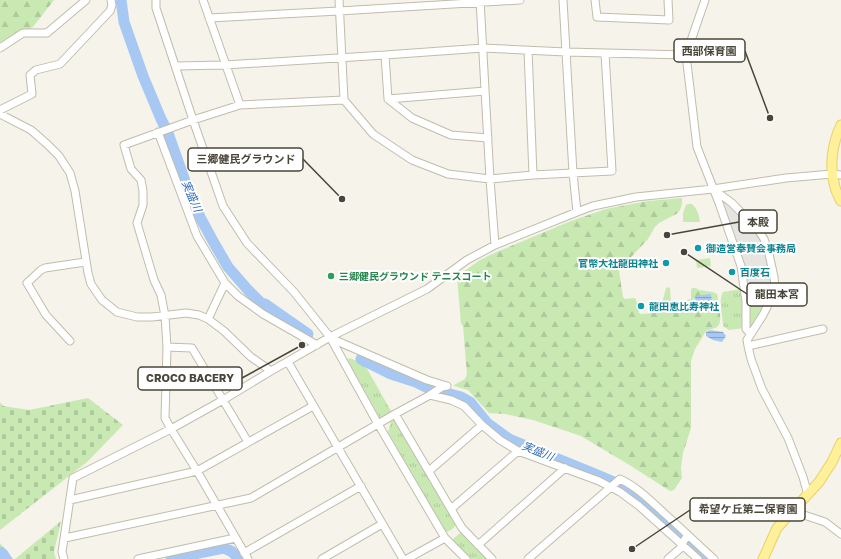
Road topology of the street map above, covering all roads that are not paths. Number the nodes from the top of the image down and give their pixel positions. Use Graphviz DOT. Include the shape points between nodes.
graph roads {
  1 [pos="86,0"];
  2 [pos="111,0"];
  3 [pos="156,0"];
  4 [pos="203,0"];
  5 [pos="339,0"];
  6 [pos="520,0"];
  7 [pos="563,0"];
  8 [pos="595,0"];
  9 [pos="668,0"];
  10 [pos="705,0"];
  11 [pos="480,1"];
  12 [pos="339,11"];
  13 [pos="209,18"];
  14 [pos="0,48"];
  15 [pos="482,48"];
  16 [pos="528,50"];
  17 [pos="566,52"];
  18 [pos="605,53"];
  19 [pos="686,55"];
  20 [pos="385,56"];
  21 [pos="342,58"];
  22 [pos="225,65"];
  23 [pos="176,66"];
  24 [pos="485,91"];
  25 [pos="388,99"];
  26 [pos="344,100"];
  27 [pos="240,105"];
  28 [pos="0,110"];
  29 [pos="0,114"];
  30 [pos="193,120"];
  31 [pos="841,125"];
  32 [pos="158,132"];
  33 [pos="488,138"];
  34 [pos="573,174"];
  35 [pos="533,175"];
  36 [pos="836,175"];
  37 [pos="490,179"];
  38 [pos="713,189"];
  39 [pos="841,202"];
  40 [pos="577,212"];
  41 [pos="495,245"];
  42 [pos="86,262"];
  43 [pos="225,283"];
  44 [pos="165,316"];
  45 [pos="208,318"];
  46 [pos="823,329"];
  47 [pos="751,334"];
  48 [pos="330,337"];
  49 [pos="70,341"];
  50 [pos="317,345"];
  51 [pos="748,346"];
  52 [pos="167,347"];
  53 [pos="288,362"];
  54 [pos="271,371"];
  55 [pos="432,394"];
  56 [pos="224,400"];
  57 [pos="313,406"];
  58 [pos="395,414"];
  59 [pos="378,424"];
  60 [pos="482,425"];
  61 [pos="171,429"];
  62 [pos="248,442"];
  63 [pos="841,443"];
  64 [pos="339,447"];
  65 [pos="518,451"];
  66 [pos="565,468"];
  67 [pos="197,471"];
  68 [pos="429,471"];
  69 [pos="361,486"];
  70 [pos="612,486"];
  71 [pos="808,495"];
  72 [pos="70,500"];
  73 [pos="216,504"];
  74 [pos="451,509"];
  75 [pos="792,511"];
  76 [pos="382,524"];
  77 [pos="841,534"];
  78 [pos="688,535"];
  79 [pos="64,538"];
  80 [pos="235,538"];
  81 [pos="445,538"];
  82 [pos="478,544"];
  83 [pos="683,544"];
  84 [pos="246,556"];
  85 [pos="64,559"];
  86 [pos="138,559"];
  87 [pos="322,559"];
  88 [pos="403,559"];
  89 [pos="407,559"];
  90 [pos="466,559"];
  91 [pos="492,559"];
  92 [pos="528,559"];
  93 [pos="668,559"];
  94 [pos="698,559"];
  95 [pos="714,559"];
  96 [pos="763,559"];
  1 -- 14 [label="street" via="47,33 23,33"];
  2 -- 28 [label="street" via="110,11 60,64 36,70 30,75 32,94"];
  3 -- 23 [label="street" via="156,8"];
  4 -- 13 [label="street"];
  5 -- 12 [label="street"];
  6 -- 11 [label="street"];
  7 -- 17 [label="street"];
  8 -- 9 [label="street" via="597,17 670,20"];
  10 -- 19 [label="street"];
  11 -- 12 [label="street"];
  11 -- 15 [label="street"];
  12 -- 13 [label="street"];
  12 -- 21 [label="street"];
  13 -- 22 [label="street"];
  15 -- 16 [label="street"];
  15 -- 20 [label="street"];
  15 -- 24 [label="street"];
  16 -- 17 [label="street"];
  16 -- 35 [label="street"];
  17 -- 18 [label="street"];
  17 -- 34 [label="street"];
  18 -- 19 [label="street"];
  18 -- 34 [label="street" via="612,171"];
  19 -- 38 [label="street" via="697,147"];
  20 -- 21 [label="street"];
  20 -- 25 [label="street"];
  21 -- 22 [label="street"];
  21 -- 26 [label="street"];
  22 -- 23 [label="street"];
  22 -- 27 [label="street"];
  23 -- 30 [label="street"];
  24 -- 25 [label="street"];
  24 -- 33 [label="street"];
  25 -- 33 [label="street" via="412,118 451,135"];
  26 -- 27 [label="street"];
  26 -- 37 [label="street" via="373,134 412,160 448,174"];
  27 -- 30 [label="street"];
  29 -- 42 [label="street" via="36,134 59,156 70,173"];
  30 -- 32 [label="street"];
  30 -- 48 [label="street" via="223,206 247,243 294,292"];
  31 -- 36 [label="main road" via="831,163"];
  32 -- 43 [label="street" via="197,236"];
  32 -- 44 [label="street" via="124,145 131,169 141,180 143,205 137,223 161,295"];
  33 -- 37 [label="street"];
  34 -- 35 [label="street"];
  34 -- 40 [label="street"];
  35 -- 37 [label="street"];
  36 -- 38 [label="street" via="786,178"];
  36 -- 39 [label="main road" via="835,188"];
  37 -- 41 [label="street"];
  38 -- 40 [label="street" via="636,197"];
  38 -- 47 [label="street" via="741,266 746,302 746,329"];
  38 -- 47 [label="street" via="732,203 759,231 769,254 774,287 770,301"];
  40 -- 41 [label="street"];
  41 -- 48 [label="street" via="468,260 427,289"];
  42 -- 44 [label="street" via="91,284 102,300 117,312 137,318"];
  42 -- 49 [label="street" via="45,268 27,283 46,315"];
  43 -- 45 [label="street"];
  43 -- 50 [label="street" via="263,314"];
  44 -- 45 [label="street" via="186,313"];
  44 -- 52 [label="street"];
  45 -- 54 [label="street" via="251,357"];
  46 -- 51 [label="street"];
  47 -- 51 [label="street" via="747,340"];
  48 -- 50 [label="street"];
  48 -- 55 [label="street" via="427,380 447,386"];
  48 -- 59 [label="street"];
  50 -- 53 [label="street"];
  51 -- 71 [label="street" via="762,389 788,438"];
  52 -- 56 [label="street" via="192,348"];
  52 -- 61 [label="street" via="165,418"];
  53 -- 54 [label="street"];
  53 -- 57 [label="street"];
  54 -- 56 [label="street"];
  55 -- 58 [label="street"];
  55 -- 60 [label="street" via="464,406"];
  56 -- 61 [label="street"];
  56 -- 62 [label="street"];
  57 -- 62 [label="street"];
  57 -- 64 [label="street"];
  58 -- 59 [label="street"];
  58 -- 68 [label="street"];
  59 -- 64 [label="street"];
  59 -- 81 [label="street"];
  60 -- 65 [label="street"];
  60 -- 68 [label="street"];
  61 -- 67 [label="street"];
  61 -- 72 [label="street" via="73,478"];
  62 -- 67 [label="street"];
  63 -- 71 [label="main road" via="832,462"];
  64 -- 69 [label="street"];
  64 -- 73 [label="street" via="251,498"];
  65 -- 66 [label="street"];
  65 -- 74 [label="street"];
  66 -- 70 [label="street"];
  66 -- 82 [label="street"];
  67 -- 72 [label="street"];
  67 -- 73 [label="street"];
  68 -- 74 [label="street"];
  69 -- 76 [label="street"];
  69 -- 84 [label="street"];
  70 -- 78 [label="street" via="620,479 628,482"];
  70 -- 83 [label="street"];
  70 -- 92 [label="street"];
  71 -- 75 [label="main road"];
  72 -- 79 [label="street"];
  73 -- 79 [label="street"];
  73 -- 80 [label="street"];
  74 -- 82 [label="street" via="462,528"];
  75 -- 77 [label="street" via="825,522"];
  75 -- 96 [label="main road" via="777,528"];
  76 -- 87 [label="street"];
  76 -- 88 [label="street"];
  78 -- 83 [label="street"];
  78 -- 95 [label="street"];
  79 -- 85 [label="street"];
  80 -- 84 [label="street"];
  80 -- 86 [label="street"];
  81 -- 89 [label="street"];
  81 -- 90 [label="street"];
  82 -- 91 [label="street"];
  83 -- 93 [label="street"];
  83 -- 94 [label="street"];
}
